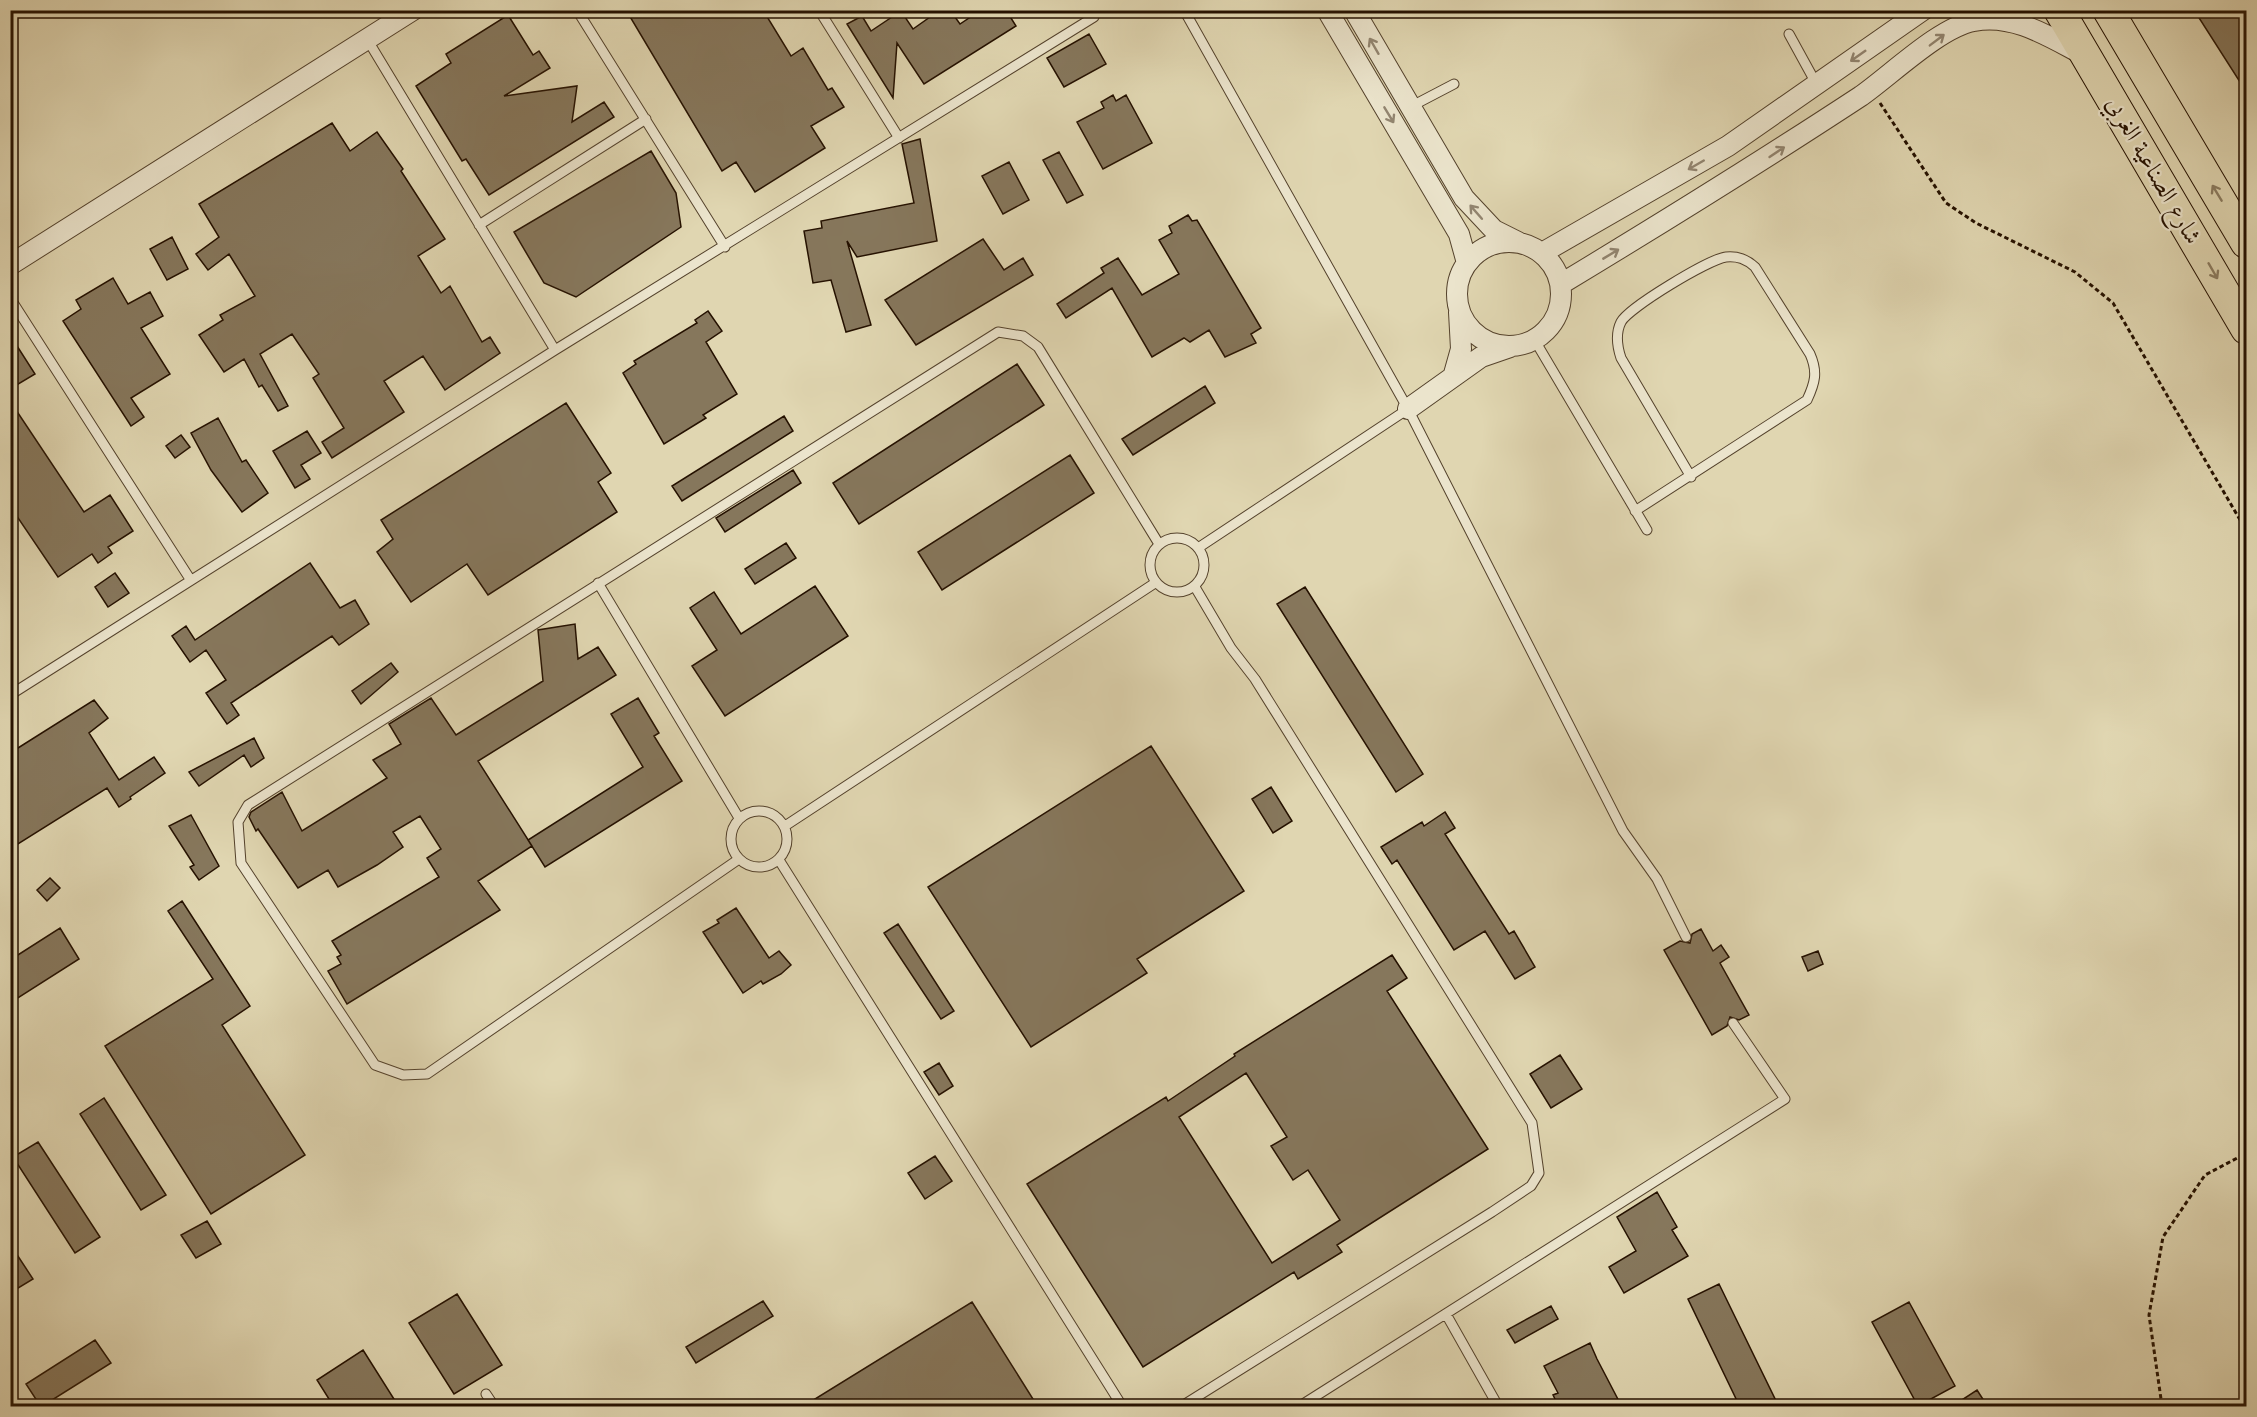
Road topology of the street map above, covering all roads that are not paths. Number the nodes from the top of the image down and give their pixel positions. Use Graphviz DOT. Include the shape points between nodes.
graph roads {
  1 [pos="577,10"];
  2 [pos="819,10"];
  3 [pos="1184,10"];
  4 [pos="1327,10"];
  5 [pos="1354,10"];
  6 [pos="1923,10"];
  7 [pos="2060,10"];
  8 [pos="2108,10"];
  9 [pos="408,12"];
  10 [pos="1094,17"];
  11 [pos="1789,34"];
  12 [pos="367,39"];
  13 [pos="2088,58"];
  14 [pos="1454,84"];
  15 [pos="1818,85"];
  16 [pos="1410,107"];
  17 [pos="646,119"];
  18 [pos="899,138"];
  19 [pos="1728,146"];
  20 [pos="1746,173"];
  21 [pos="479,225"];
  22 [pos="2247,243"];
  23 [pos="1523,244"];
  24 [pos="725,247"];
  25 [pos="1542,253"];
  26 [pos="1467,263"];
  27 [pos="10,266"];
  28 [pos="1561,284"];
  29 [pos="10,298"];
  30 [pos="1459,308"];
  31 [pos="2247,329"];
  32 [pos="1525,342"];
  33 [pos="555,350"];
  34 [pos="1454,374"];
  35 [pos="1408,409"];
  36 [pos="1691,477"];
  37 [pos="1635,511"];
  38 [pos="1647,530"];
  39 [pos="1159,544"];
  40 [pos="1198,548"];
  41 [pos="190,579"];
  42 [pos="598,583"];
  43 [pos="1155,583"];
  44 [pos="1195,586"];
  45 [pos="10,695"];
  46 [pos="739,818"];
  47 [pos="785,826"];
  48 [pos="739,859"];
  49 [pos="779,860"];
  50 [pos="1686,938"];
  51 [pos="1733,1023"];
  52 [pos="1446,1314"];
  53 [pos="486,1394"];
  54 [pos="494,1407"];
  55 [pos="645,1407"];
  56 [pos="650,1407"];
  57 [pos="1122,1407"];
  58 [pos="1182,1407"];
  59 [pos="1300,1407"];
  60 [pos="1498,1407"];
  1 -- 17 [label="lane"];
  2 -- 18 [label="lane"];
  3 -- 35 [label="lane"];
  4 -- 26 [label="street, one-way" via="1459,234"];
  16 -- 5 [label="street, one-way"];
  6 -- 15 [label="street, one-way"];
  7 -- 13 [label="main road, شارع الصناعية الغربي"];
  22 -- 8 [label="main road, شارع الصناعية الغربي, one-way"];
  9 -- 12 [label="street"];
  10 -- 18 [label="lane"];
  11 -- 15 [label="lane"];
  12 -- 21 [label="lane"];
  12 -- 27 [label="street"];
  20 -- 13 [label="street, one-way" via="1949,31 1972,21 1995,19 2019,24"];
  13 -- 31 [label="main road, شارع الصناعية الغربي, one-way"];
  14 -- 16 [label="lane"];
  15 -- 19 [label="street"];
  23 -- 16 [label="street, one-way" via="1494,230 1464,198"];
  17 -- 21 [label="lane"];
  17 -- 24 [label="lane"];
  18 -- 24 [label="lane"];
  19 -- 20 [label="street" via="1731,162"];
  19 -- 25 [label="street, one-way"];
  28 -- 20 [label="street, one-way"];
  21 -- 33 [label="lane"];
  23 -- 25 [label="street"];
  23 -- 26 [label="street" via="1489,246"];
  24 -- 33 [label="lane"];
  25 -- 28 [label="street"];
  26 -- 30 [label="street" via="1459,280"];
  28 -- 32 [label="street" via="1558,312 1549,328"];
  29 -- 41 [label="lane"];
  30 -- 32 [label="street" via="1480,337 1498,345"];
  30 -- 34 [label="street" via="1461,349"];
  32 -- 34 [label="street" via="1481,357"];
  32 -- 37 [label="lane"];
  33 -- 41 [label="lane"];
  34 -- 35 [label="street"];
  35 -- 40 [label="lane"];
  35 -- 50 [label="lane" via="1623,831 1657,879"];
  36 -- 36 [label="lane" via="1807,400 1816,378 1810,354 1755,267 1737,257 1713,260 1627,313 1617,334 1621,358"];
  36 -- 37 [label="lane"];
  37 -- 38 [label="lane"];
  39 -- 40 [label="lane" via="1184,538"];
  39 -- 42 [label="lane" via="1038,347 1023,336 998,332"];
  39 -- 43 [label="lane" via="1149,567"];
  40 -- 44 [label="lane" via="1204,563"];
  41 -- 45 [label="lane"];
  42 -- 46 [label="lane"];
  42 -- 48 [label="lane" via="248,805 238,822 241,863 375,1065 403,1075 427,1074"];
  43 -- 44 [label="lane" via="1178,593"];
  43 -- 47 [label="lane"];
  44 -- 58 [label="lane" via="1230,648 1256,679 1532,1123 1539,1173 1531,1186 1492,1212"];
  46 -- 47 [label="lane" via="755,810 773,813"];
  46 -- 48 [label="lane" via="730,834 733,852"];
  47 -- 49 [label="lane" via="788,844"];
  48 -- 49 [label="lane" via="745,865 763,868"];
  49 -- 57 [label="lane"];
  51 -- 52 [label="lane" via="1785,1099"];
  52 -- 59 [label="lane"];
  52 -- 60 [label="lane"];
  53 -- 54 [label="lane"];
  55 -- 56 [label="lane"];
}
